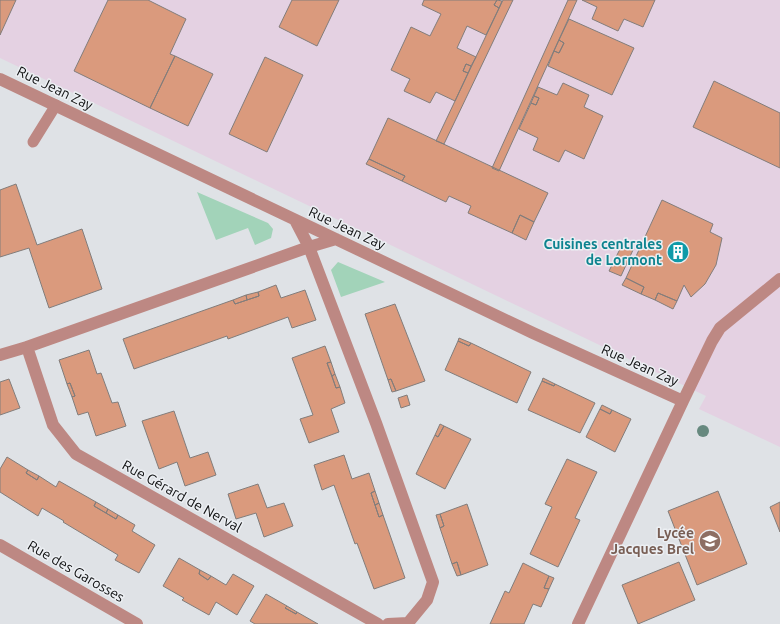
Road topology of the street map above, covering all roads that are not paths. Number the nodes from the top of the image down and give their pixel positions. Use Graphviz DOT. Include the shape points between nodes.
graph roads {
  1 [pos="0,79"];
  2 [pos="56,105"];
  3 [pos="33,142"];
  4 [pos="295,220"];
  5 [pos="336,239"];
  6 [pos="309,247"];
  7 [pos="780,279"];
  8 [pos="27,347"];
  9 [pos="0,355"];
  10 [pos="683,401"];
  11 [pos="0,545"];
  12 [pos="123,620"];
  13 [pos="137,624"];
  14 [pos="378,624"];
  15 [pos="388,624"];
  16 [pos="578,624"];
  1 -- 2 [label="street, Rue Jean Zay"];
  2 -- 3 [label="lane"];
  2 -- 4 [label="street, Rue Jean Zay"];
  4 -- 5 [label="street, Rue Jean Zay"];
  4 -- 6 [label="street"];
  5 -- 6 [label="street"];
  5 -- 10 [label="street, Rue Jean Zay"];
  6 -- 8 [label="street"];
  6 -- 15 [label="street" via="433,582 427,600 408,623"];
  7 -- 10 [label="street, Rue Jean Zay" via="720,328"];
  8 -- 9 [label="street"];
  8 -- 14 [label="street, Rue Gérard de Nerval" via="53,425 76,454"];
  10 -- 16 [label="street, Rue Jean Zay"];
  11 -- 12 [label="street, Rue des Garosses"];
  12 -- 13 [label="street, Rue des Garosses"];
}
